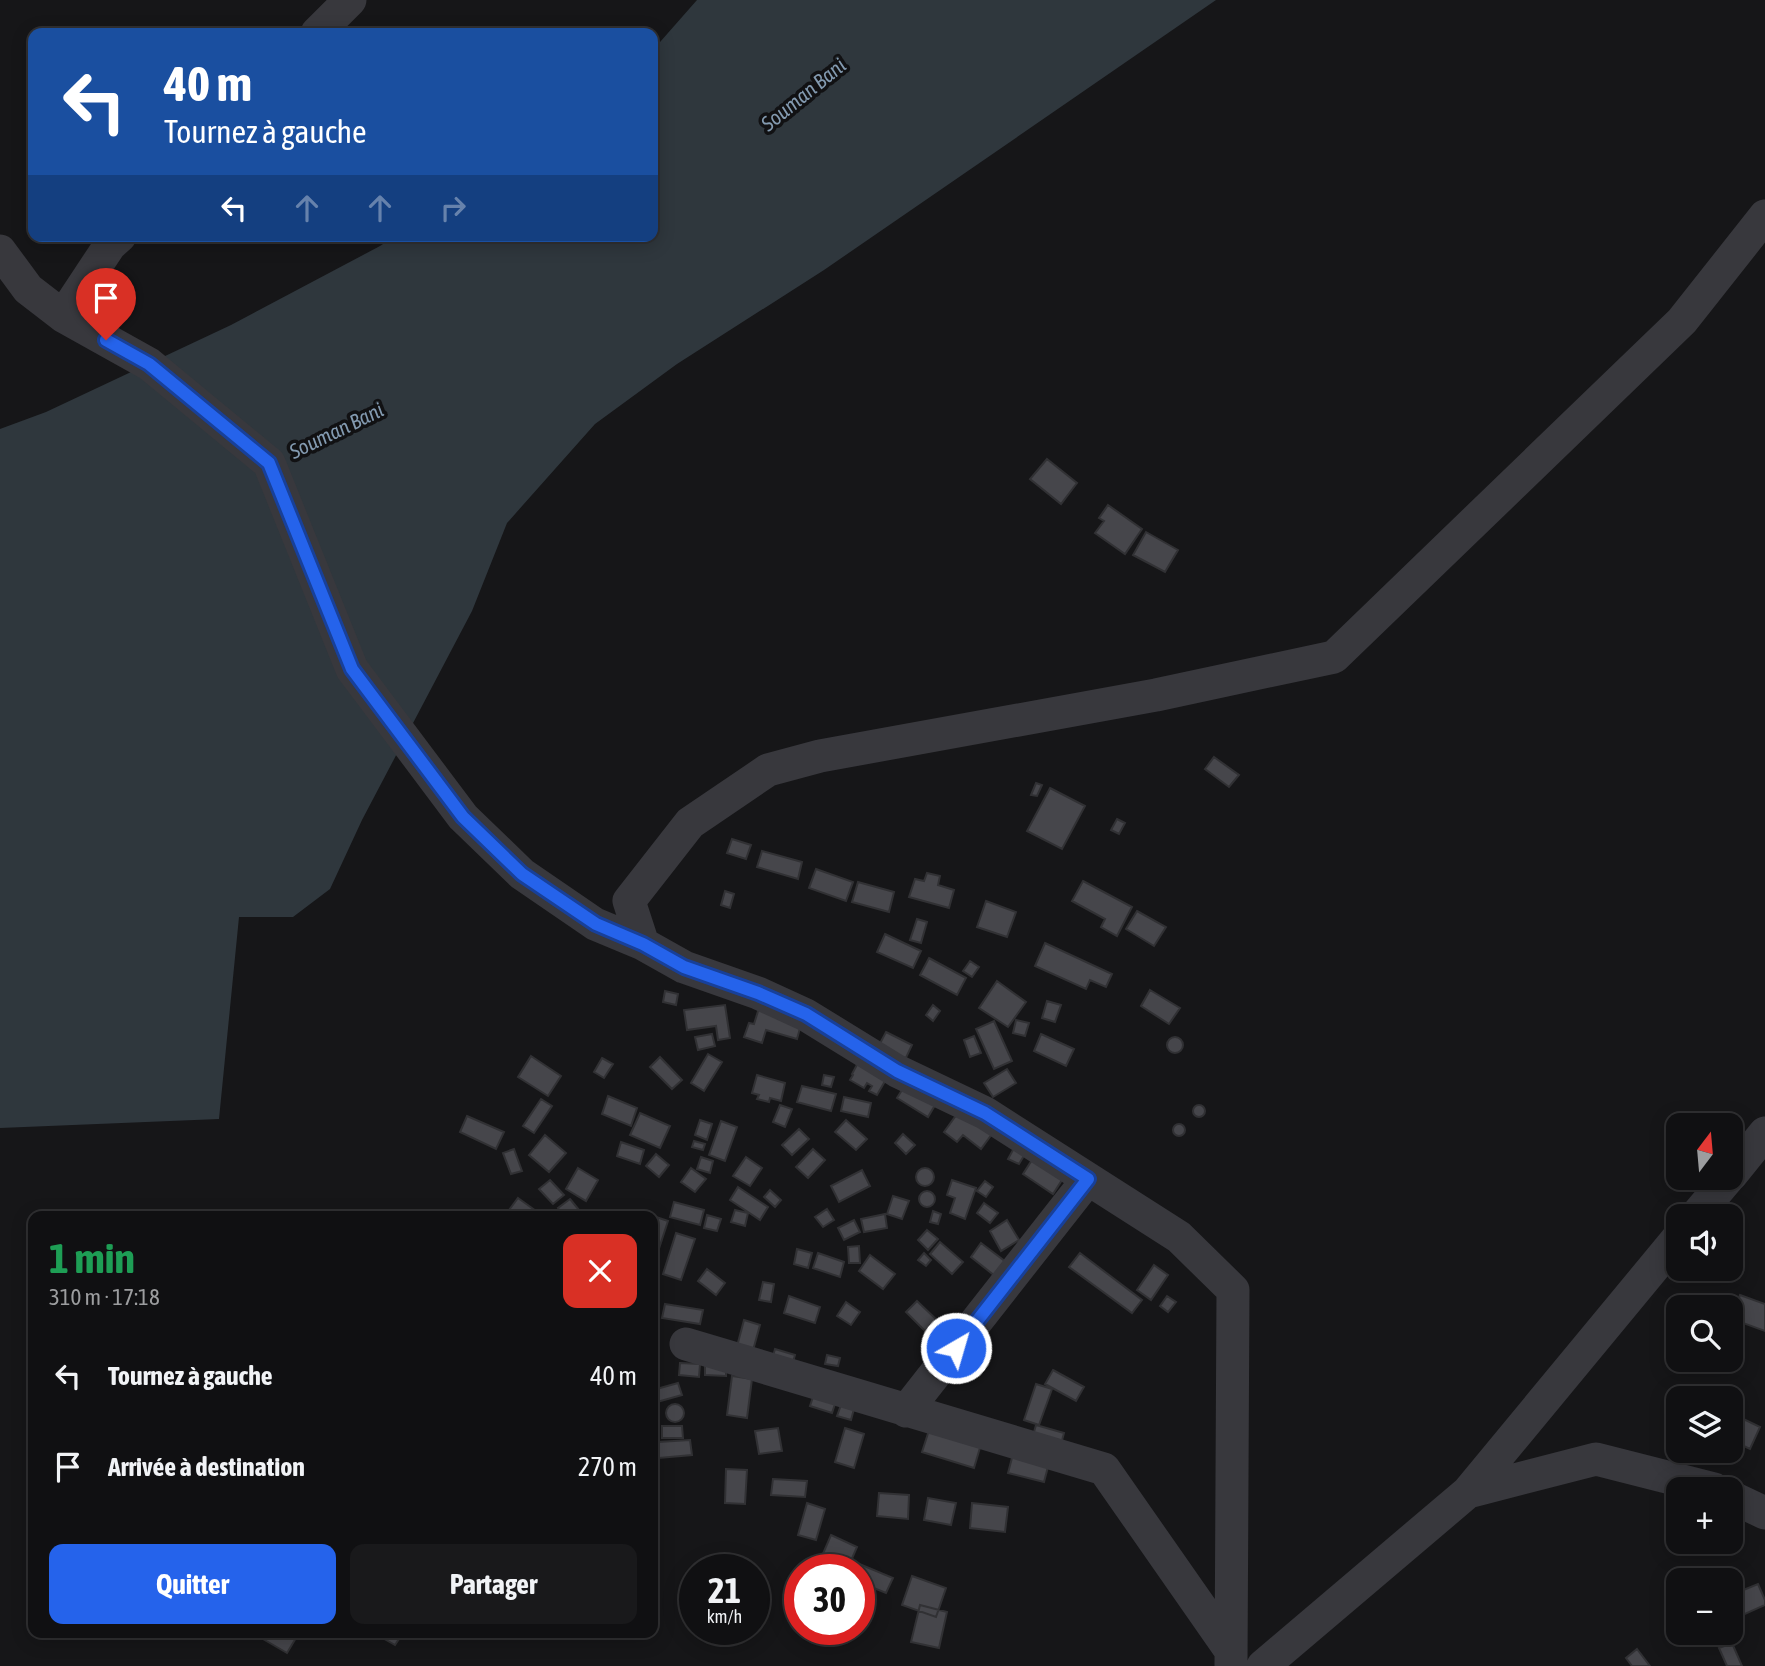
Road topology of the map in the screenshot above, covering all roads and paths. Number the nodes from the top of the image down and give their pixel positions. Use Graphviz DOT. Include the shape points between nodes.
graph roads {
  1 [pos="349,0"];
  2 [pos="322,28"];
  3 [pos="1765,216"];
  4 [pos="113,242"];
  5 [pos="0,251"];
  6 [pos="63,316"];
  7 [pos="643,944"];
  8 [pos="1765,1133"];
  9 [pos="1743,1159"];
  10 [pos="1088,1179"];
  11 [pos="1717,1190"];
  12 [pos="1706,1204"];
  13 [pos="1666,1253"];
  14 [pos="686,1344"];
  15 [pos="906,1411"];
  16 [pos="1666,1477"];
  17 [pos="1468,1492"];
  18 [pos="1743,1503"];
  19 [pos="1765,1513"];
  20 [pos="1231,1658"];
  21 [pos="1262,1666"];
  1 -- 2 [label="street"];
  3 -- 7 [label="street" via="1682,321 1334,657 820,756 768,770 690,823 629,901"];
  4 -- 6 [label="street"];
  5 -- 6 [label="street" via="28,289"];
  6 -- 7 [label="street" via="149,364 269,463 352,669 463,817 522,874 596,924"];
  7 -- 10 [label="street" via="684,967 806,1014 897,1071 985,1113"];
  8 -- 9 [label="street"];
  10 -- 15 [label="street"];
  10 -- 20 [label="street" via="1179,1237 1233,1290"];
  11 -- 12 [label="street"];
  13 -- 17 [label="street"];
  14 -- 15 [label="street"];
  15 -- 20 [label="street" via="1104,1469"];
  16 -- 17 [label="street" via="1596,1460"];
  17 -- 21 [label="street"];
  18 -- 19 [label="street"];
}
